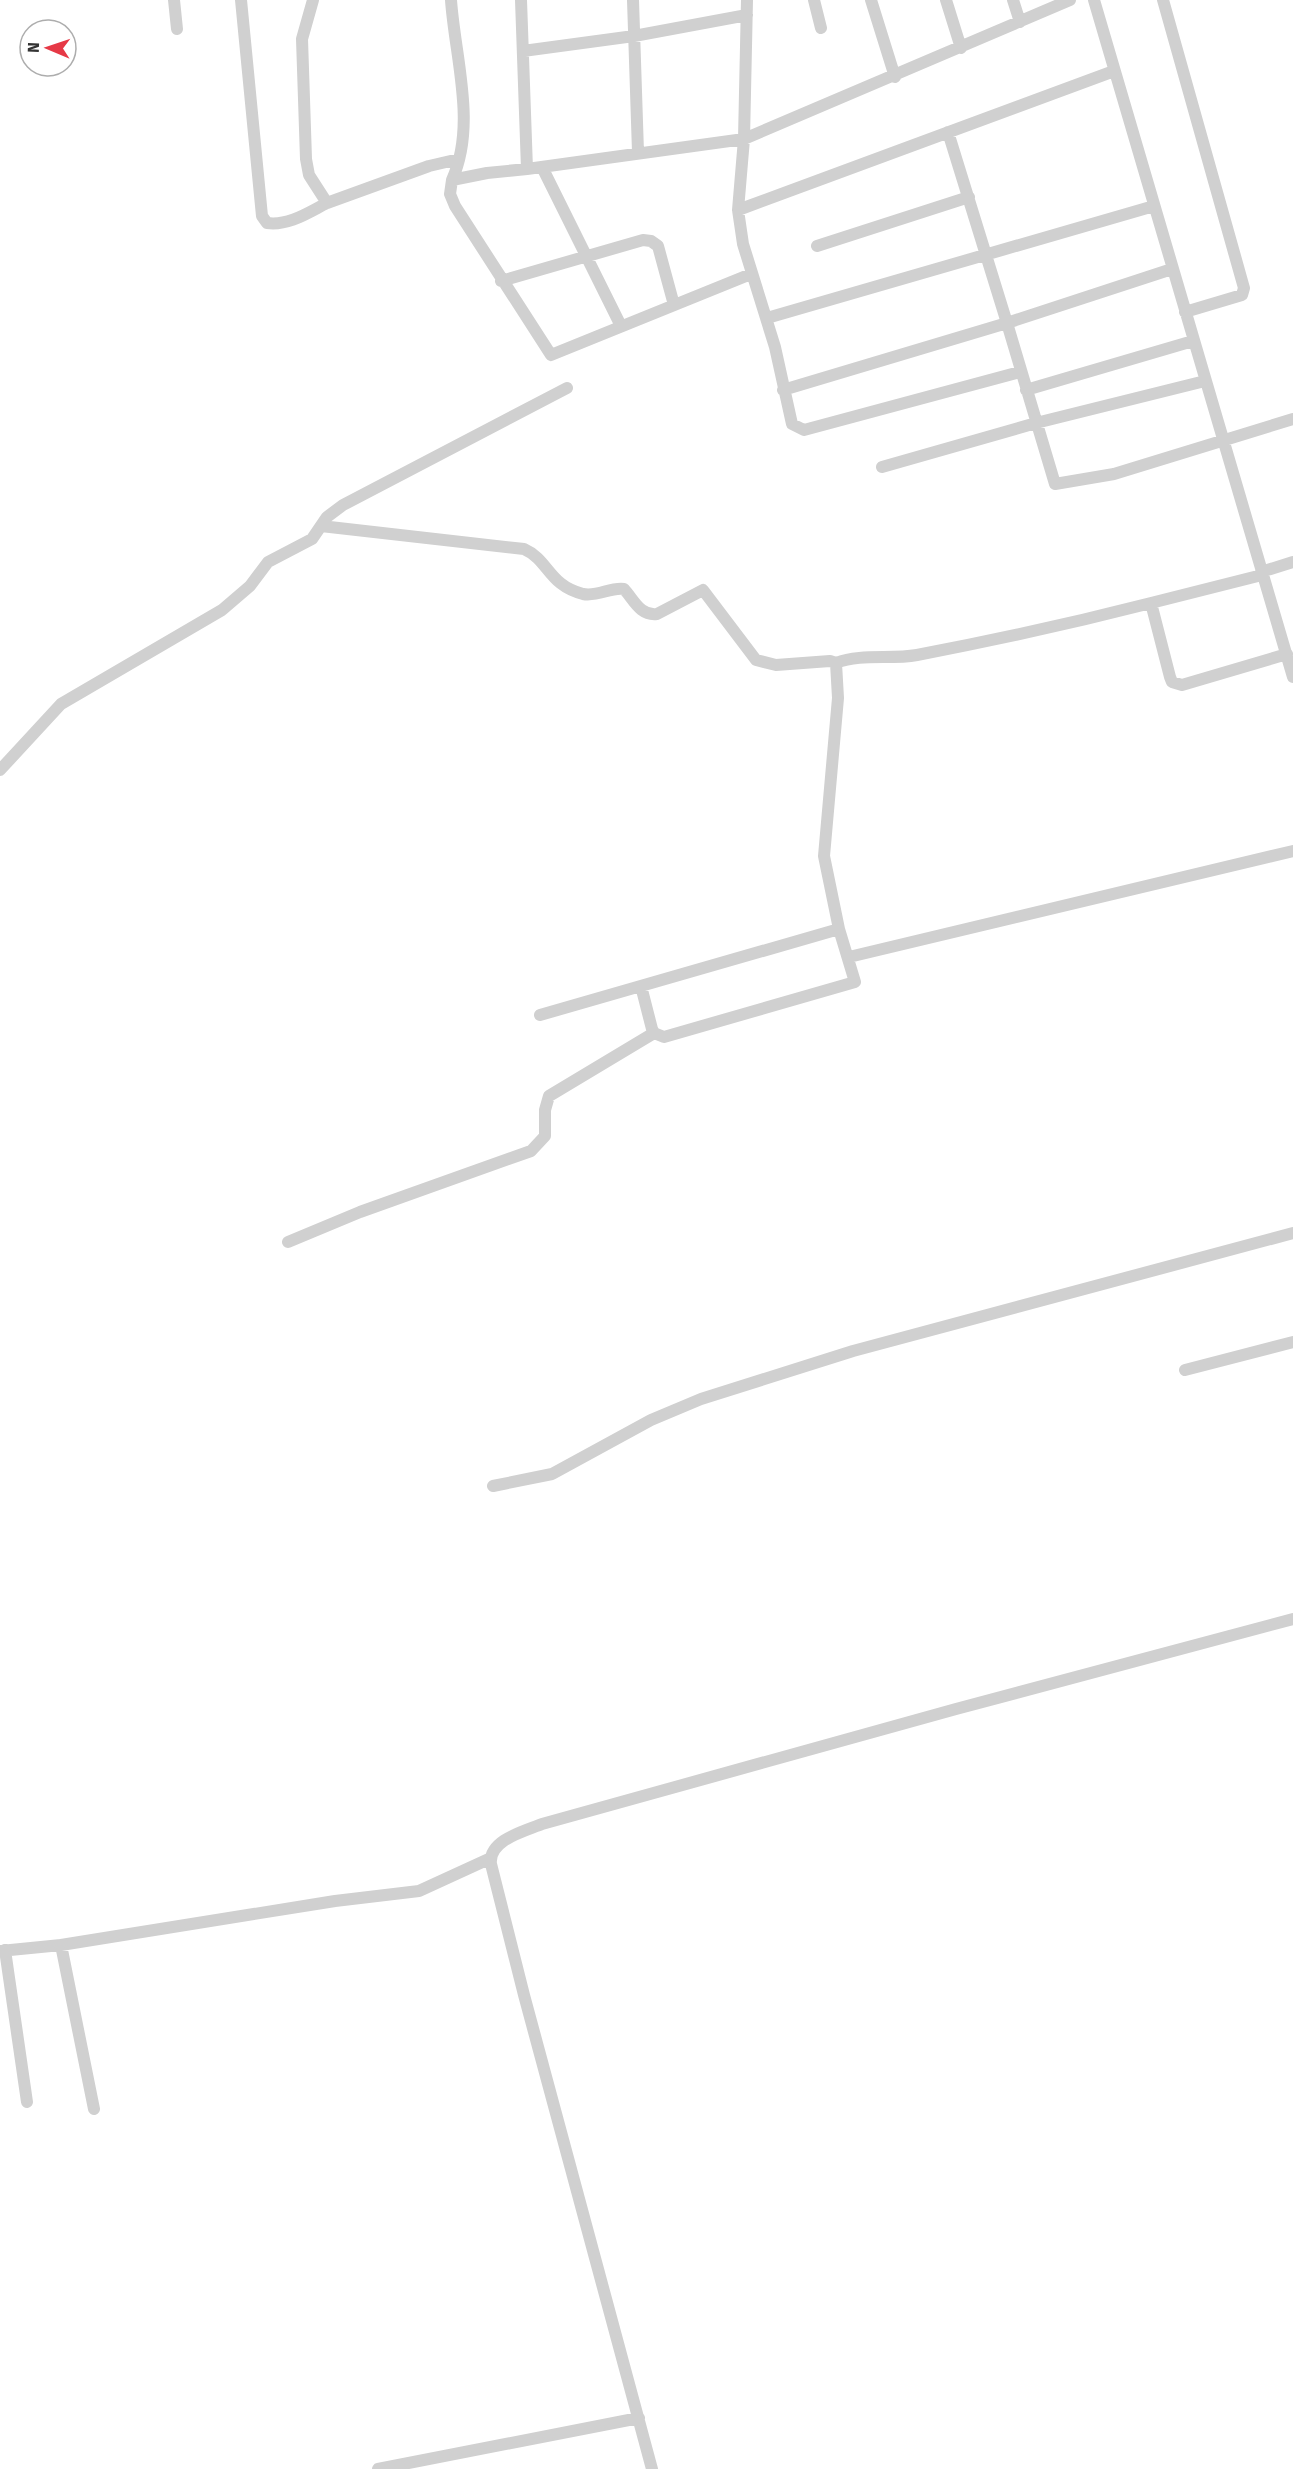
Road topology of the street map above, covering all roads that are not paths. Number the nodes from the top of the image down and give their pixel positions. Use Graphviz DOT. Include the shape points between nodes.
graph roads {
  1 [pos="174,0"];
  2 [pos="241,0"];
  3 [pos="313,0"];
  4 [pos="451,0"];
  5 [pos="521,0"];
  6 [pos="633,0"];
  7 [pos="747,0"];
  8 [pos="814,0"];
  9 [pos="871,0"];
  10 [pos="946,0"];
  11 [pos="1013,0"];
  12 [pos="1070,0"];
  13 [pos="1094,0"];
  14 [pos="1163,0"];
  15 [pos="747,15"];
  16 [pos="1020,22"];
  17 [pos="821,28"];
  18 [pos="177,29"];
  19 [pos="634,36"];
  20 [pos="961,48"];
  21 [pos="523,51"];
  22 [pos="1114,71"];
  23 [pos="895,77"];
  24 [pos="948,132"];
  25 [pos="744,139"];
  26 [pos="638,152"];
  27 [pos="459,159"];
  28 [pos="542,167"];
  29 [pos="527,169"];
  30 [pos="452,180"];
  31 [pos="969,197"];
  32 [pos="327,203"];
  33 [pos="1154,206"];
  34 [pos="738,210"];
  35 [pos="817,246"];
  36 [pos="987,255"];
  37 [pos="586,256"];
  38 [pos="1172,269"];
  39 [pos="751,274"];
  40 [pos="501,281"];
  41 [pos="674,305"];
  42 [pos="1185,312"];
  43 [pos="767,318"];
  44 [pos="1006,323"];
  45 [pos="621,326"];
  46 [pos="1193,340"];
  47 [pos="1020,372"];
  48 [pos="1205,381"];
  49 [pos="567,388"];
  50 [pos="783,390"];
  51 [pos="1026,390"];
  52 [pos="1293,419"];
  53 [pos="1036,423"];
  54 [pos="1223,441"];
  55 [pos="882,466"];
  56 [pos="321,526"];
  57 [pos="1293,561"];
  58 [pos="1262,573"];
  59 [pos="1151,603"];
  60 [pos="1287,654"];
  61 [pos="836,663"];
  62 [pos="1293,677"];
  63 [pos="0,770"];
  64 [pos="1293,851"];
  65 [pos="838,929"];
  66 [pos="849,957"];
  67 [pos="641,987"];
  68 [pos="540,1015"];
  69 [pos="654,1033"];
  70 [pos="1293,1233"];
  71 [pos="288,1242"];
  72 [pos="1293,1342"];
  73 [pos="1185,1370"];
  74 [pos="493,1486"];
  75 [pos="1293,1619"];
  76 [pos="491,1858"];
  77 [pos="61,1945"];
  78 [pos="3,1951"];
  79 [pos="27,2102"];
  80 [pos="93,2109"];
  81 [pos="639,2418"];
  82 [pos="378,2469"];
  83 [pos="652,2469"];
  1 -- 18 [label="street"];
  2 -- 32 [label="street" via="262,216 267,223 280,223"];
  3 -- 32 [label="street" via="302,39 306,159 309,175"];
  4 -- 27 [label="street" via="463,117"];
  5 -- 21 [label="street"];
  6 -- 19 [label="street"];
  7 -- 15 [label="street"];
  8 -- 17 [label="street"];
  9 -- 23 [label="street"];
  10 -- 20 [label="street"];
  11 -- 16 [label="street"];
  12 -- 16 [label="street"];
  13 -- 22 [label="street"];
  14 -- 42 [label="street" via="1244,288 1242,295"];
  15 -- 19 [label="street"];
  15 -- 25 [label="street"];
  16 -- 20 [label="street"];
  19 -- 21 [label="street"];
  19 -- 26 [label="street"];
  20 -- 23 [label="street"];
  21 -- 29 [label="street"];
  22 -- 24 [label="street"];
  22 -- 33 [label="street"];
  23 -- 25 [label="street"];
  24 -- 31 [label="street"];
  24 -- 34 [label="street"];
  25 -- 26 [label="street"];
  25 -- 34 [label="street"];
  26 -- 28 [label="street"];
  27 -- 30 [label="street"];
  27 -- 32 [label="street"];
  28 -- 29 [label="street"];
  28 -- 37 [label="street"];
  29 -- 30 [label="street"];
  30 -- 40 [label="street" via="452,199"];
  31 -- 35 [label="street"];
  31 -- 36 [label="street"];
  33 -- 36 [label="street"];
  33 -- 38 [label="street"];
  34 -- 39 [label="street"];
  36 -- 43 [label="street"];
  36 -- 44 [label="street"];
  37 -- 40 [label="street"];
  37 -- 41 [label="street" via="651,240 658,246"];
  37 -- 45 [label="street"];
  38 -- 42 [label="street"];
  38 -- 44 [label="street"];
  39 -- 41 [label="street"];
  39 -- 43 [label="street"];
  40 -- 45 [label="street" via="551,355"];
  41 -- 45 [label="street"];
  42 -- 46 [label="street"];
  43 -- 50 [label="street"];
  44 -- 47 [label="street"];
  44 -- 50 [label="street"];
  46 -- 48 [label="street"];
  46 -- 51 [label="street"];
  47 -- 50 [label="street" via="804,430 792,424"];
  47 -- 51 [label="street"];
  48 -- 53 [label="street"];
  48 -- 54 [label="street"];
  49 -- 56 [label="street" via="343,505"];
  51 -- 53 [label="street"];
  52 -- 54 [label="street"];
  53 -- 54 [label="street" via="1055,484 1114,474"];
  53 -- 55 [label="street"];
  54 -- 58 [label="street"];
  56 -- 61 [label="street" via="524,549 559,585 588,595 624,589 649,614 657,614 703,590 756,660 771,665"];
  56 -- 63 [label="street" via="308,542 268,562 250,586 222,610 61,704"];
  57 -- 58 [label="street"];
  58 -- 59 [label="street"];
  58 -- 60 [label="street"];
  59 -- 60 [label="street" via="1174,684 1182,685"];
  59 -- 61 [label="street" via="1016,637 915,655 854,657"];
  60 -- 62 [label="street"];
  61 -- 65 [label="street" via="838,698 824,856"];
  64 -- 66 [label="street"];
  65 -- 66 [label="street"];
  65 -- 67 [label="street"];
  66 -- 69 [label="street" via="855,982 664,1037"];
  67 -- 68 [label="street"];
  67 -- 69 [label="street"];
  69 -- 71 [label="street" via="549,1096 545,1136 531,1151"];
  70 -- 74 [label="street" via="853,1351 701,1399 651,1420 552,1474"];
  72 -- 73 [label="street"];
  75 -- 76 [label="street" via="542,1824 505,1840"];
  76 -- 77 [label="street" via="419,1891"];
  76 -- 81 [label="street" via="524,1995"];
  77 -- 78 [label="street"];
  77 -- 80 [label="street"];
  78 -- 79 [label="street"];
  81 -- 82 [label="street"];
  81 -- 83 [label="street"];
}
